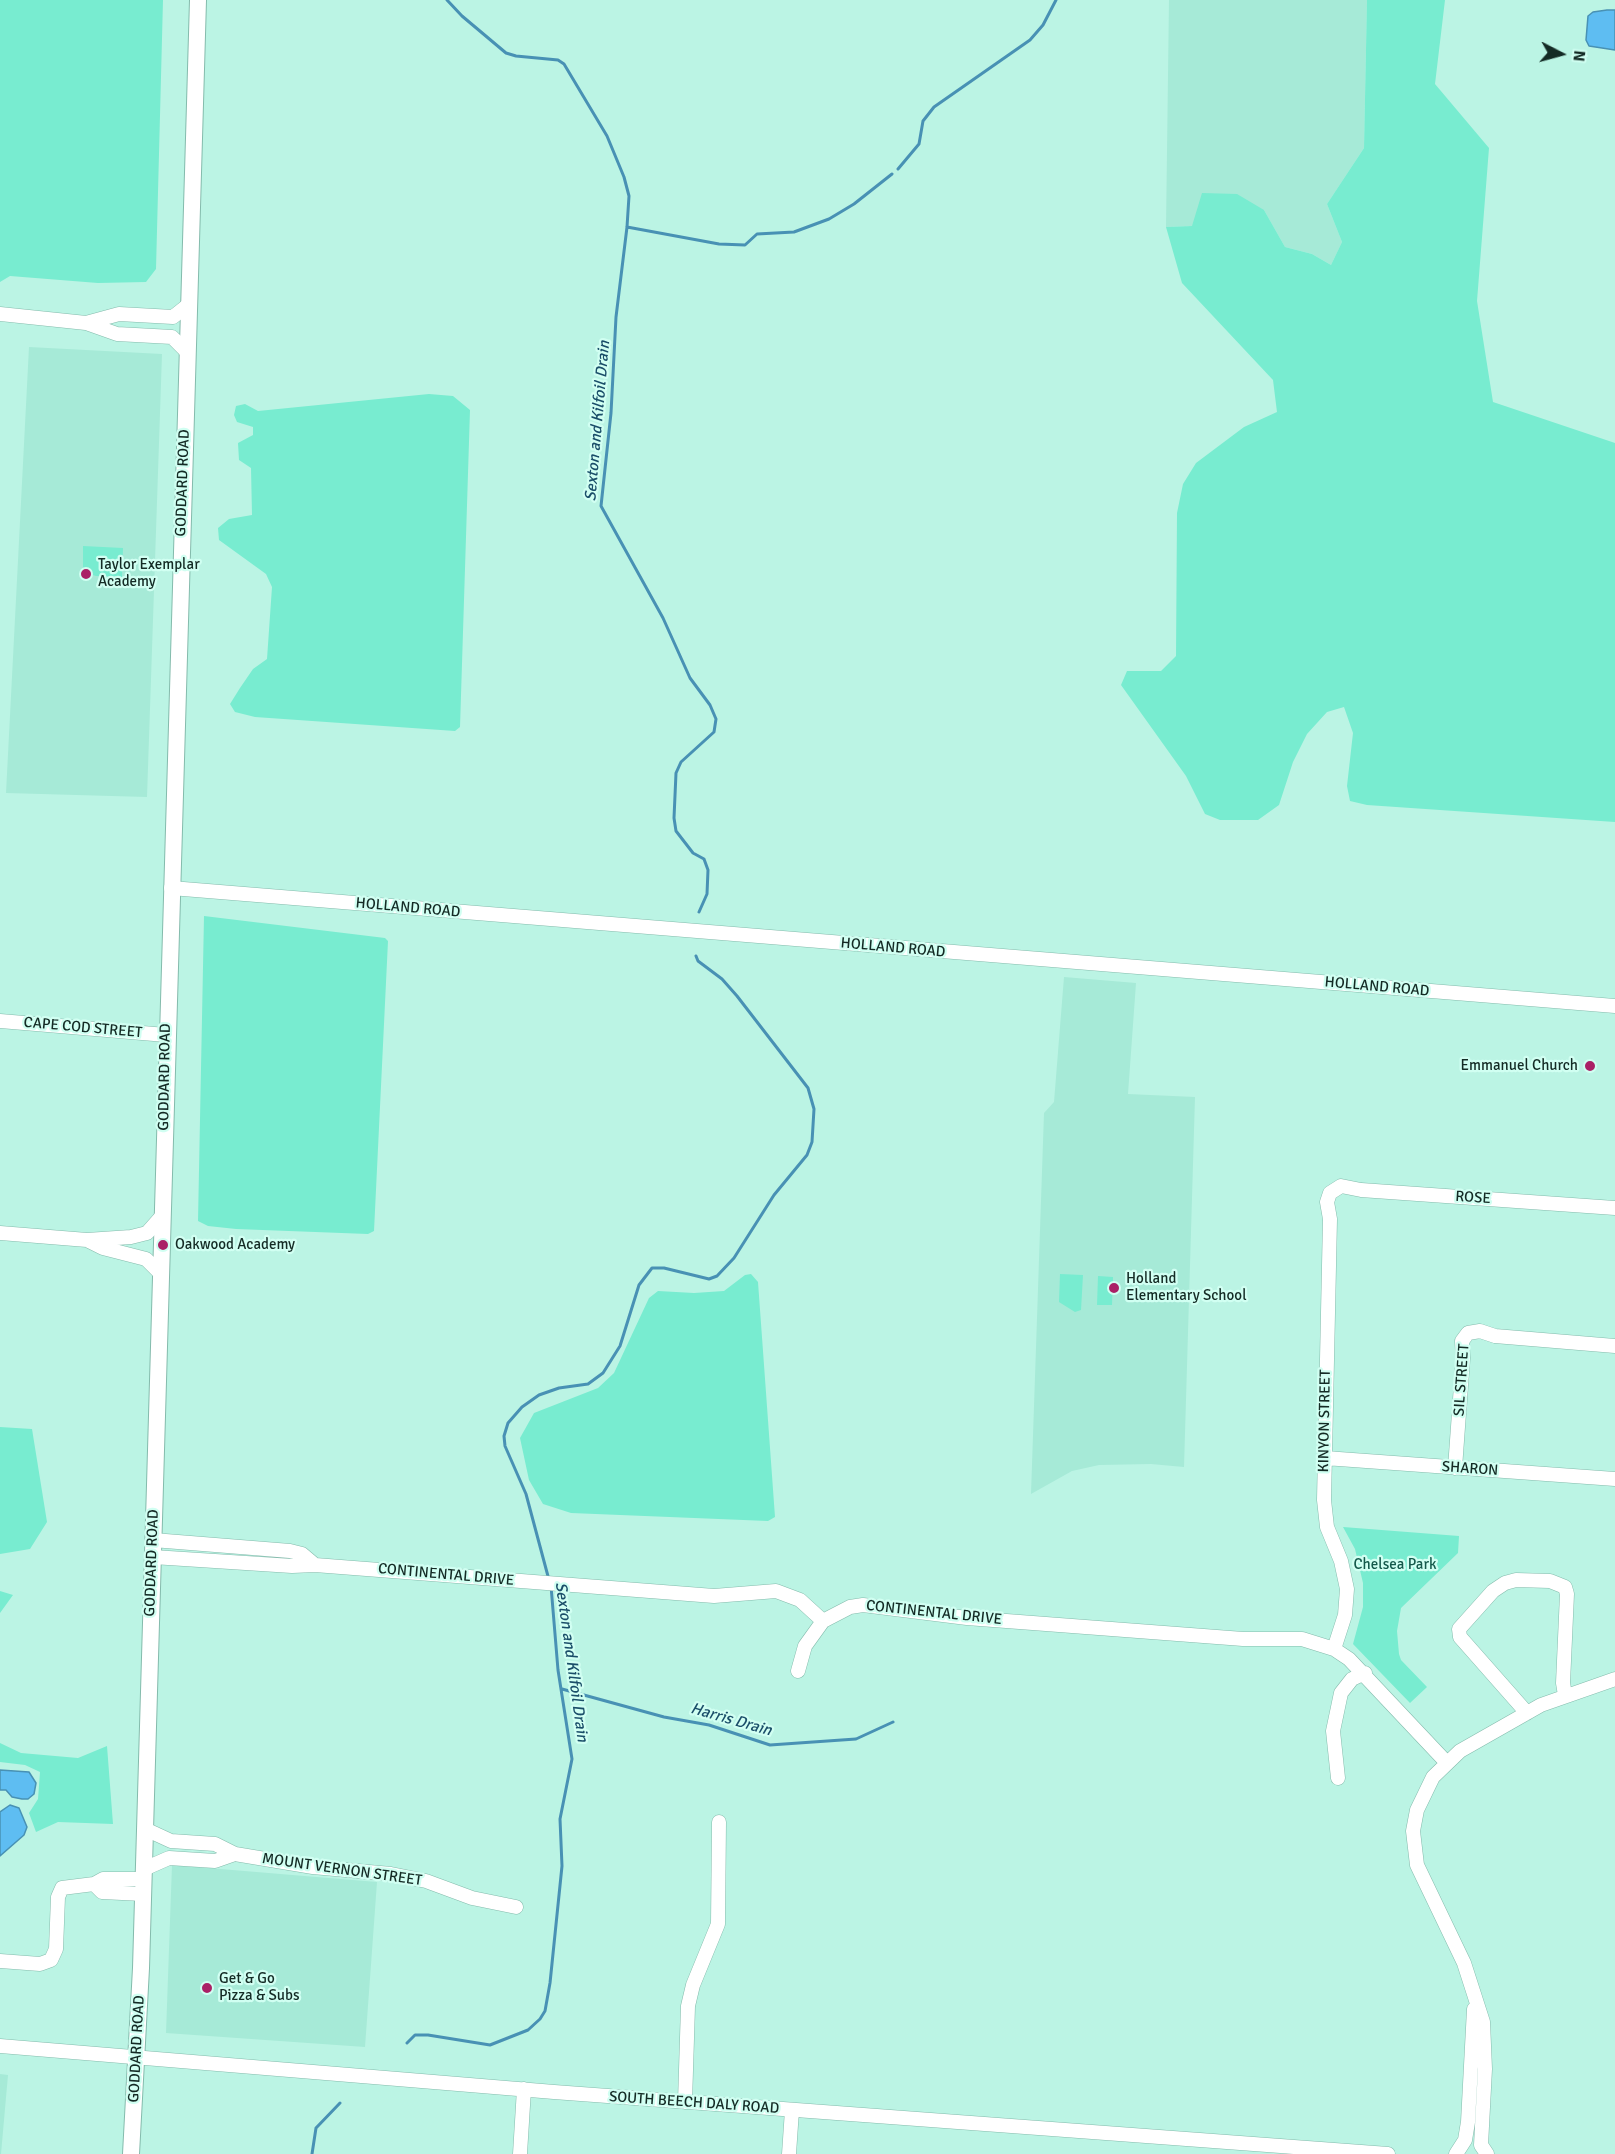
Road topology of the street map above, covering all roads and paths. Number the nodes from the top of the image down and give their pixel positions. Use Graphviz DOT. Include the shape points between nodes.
graph roads {
  1 [pos="198,0"];
  2 [pos="188,305"];
  3 [pos="0,314"];
  4 [pos="86,323"];
  5 [pos="187,352"];
  6 [pos="171,888"];
  7 [pos="1615,1006"];
  8 [pos="0,1021"];
  9 [pos="166,1035"];
  10 [pos="1333,1190"];
  11 [pos="1615,1208"];
  12 [pos="162,1216"];
  13 [pos="0,1233"];
  14 [pos="87,1240"];
  15 [pos="161,1274"];
  16 [pos="1615,1346"];
  17 [pos="1325,1458"];
  18 [pos="1455,1468"];
  19 [pos="1615,1479"];
  20 [pos="153,1540"];
  21 [pos="153,1557"];
  22 [pos="315,1564"];
  23 [pos="823,1621"];
  24 [pos="1334,1649"];
  25 [pos="798,1671"];
  26 [pos="1365,1673"];
  27 [pos="1615,1679"];
  28 [pos="1565,1695"];
  29 [pos="1527,1713"];
  30 [pos="1447,1763"];
  31 [pos="1338,1778"];
  32 [pos="719,1822"];
  33 [pos="145,1829"];
  34 [pos="235,1854"];
  35 [pos="143,1881"];
  36 [pos="516,1907"];
  37 [pos="0,1961"];
  38 [pos="1475,2001"];
  39 [pos="0,2046"];
  40 [pos="136,2056"];
  41 [pos="524,2089"];
  42 [pos="685,2102"];
  43 [pos="792,2110"];
  44 [pos="1331,2152"];
  45 [pos="132,2154"];
  46 [pos="520,2154"];
  47 [pos="789,2154"];
  48 [pos="1389,2154"];
  49 [pos="1456,2154"];
  50 [pos="1487,2154"];
  1 -- 2 [label="main road, GODDARD ROAD"];
  2 -- 4 [label="street" via="173,317 119,314"];
  2 -- 5 [label="main road, GODDARD ROAD"];
  3 -- 4 [label="street"];
  4 -- 5 [label="street" via="117,334 172,337"];
  5 -- 6 [label="main road, GODDARD ROAD"];
  6 -- 7 [label="street, HOLLAND ROAD"];
  6 -- 9 [label="main road, GODDARD ROAD"];
  8 -- 9 [label="street, CAPE COD STREET"];
  9 -- 12 [label="main road, GODDARD ROAD"];
  10 -- 11 [label="street, ROSE" via="1341,1186"];
  10 -- 17 [label="street, KINYON STREET" via="1327,1202 1330,1219"];
  12 -- 14 [label="street" via="147,1233"];
  12 -- 15 [label="main road, GODDARD ROAD"];
  13 -- 14 [label="street"];
  14 -- 15 [label="street" via="146,1258"];
  15 -- 20 [label="main road, GODDARD ROAD"];
  16 -- 18 [label="street, SIL STREET" via="1495,1336 1480,1331 1468,1334 1462,1341"];
  17 -- 18 [label="street, SHARON"];
  17 -- 24 [label="street, KINYON STREET" via="1324,1511 1347,1589 1345,1615"];
  18 -- 19 [label="street, SHARON"];
  20 -- 21 [label="main road, GODDARD ROAD"];
  20 -- 22 [label="street, CONTINENTAL DRIVE" via="290,1551"];
  21 -- 22 [label="street, CONTINENTAL DRIVE"];
  21 -- 33 [label="main road, GODDARD ROAD"];
  22 -- 23 [label="street, CONTINENTAL DRIVE" via="714,1596 776,1591 800,1600"];
  23 -- 24 [label="street, CONTINENTAL DRIVE" via="850,1607 874,1604 967,1618 1243,1639 1302,1639"];
  23 -- 25 [label="street" via="805,1646"];
  24 -- 26 [label="street, CONTINENTAL DRIVE"];
  26 -- 30 [label="street, CONTINENTAL DRIVE"];
  26 -- 31 [label="street" via="1352,1679 1341,1693 1333,1731"];
  27 -- 28 [label="street"];
  28 -- 29 [label="street"];
  28 -- 29 [label="street" via="1565,1587 1550,1581 1505,1583 1459,1629 1460,1638"];
  29 -- 30 [label="street" via="1474,1742"];
  30 -- 38 [label="street" via="1433,1777 1421,1800 1414,1825 1414,1846 1422,1879 1464,1963"];
  32 -- 42 [label="street" via="718,1924 688,2006"];
  33 -- 34 [label="street, MOUNT VERNON STREET" via="171,1842 215,1844"];
  33 -- 35 [label="main road, GODDARD ROAD"];
  34 -- 35 [label="street, MOUNT VERNON STREET" via="215,1861 169,1858"];
  34 -- 36 [label="street, MOUNT VERNON STREET" via="391,1874 426,1881 472,1899"];
  35 -- 37 [label="street" via="102,1892 94,1884 67,1886 59,1892 56,1949 51,1960 40,1964"];
  35 -- 40 [label="main road, GODDARD ROAD"];
  38 -- 49 [label="street" via="1468,2122 1465,2140"];
  38 -- 50 [label="street" via="1483,2022 1485,2044 1481,2145"];
  39 -- 40 [label="street, SOUTH BEECH DALY ROAD"];
  40 -- 41 [label="street, SOUTH BEECH DALY ROAD"];
  40 -- 45 [label="main road, GODDARD ROAD"];
  41 -- 42 [label="street, SOUTH BEECH DALY ROAD"];
  41 -- 46 [label="street"];
  42 -- 43 [label="street, SOUTH BEECH DALY ROAD"];
  43 -- 44 [label="street, SOUTH BEECH DALY ROAD"];
  43 -- 47 [label="street"];
  44 -- 48 [label="street, SOUTH BEECH DALY ROAD"];
}
